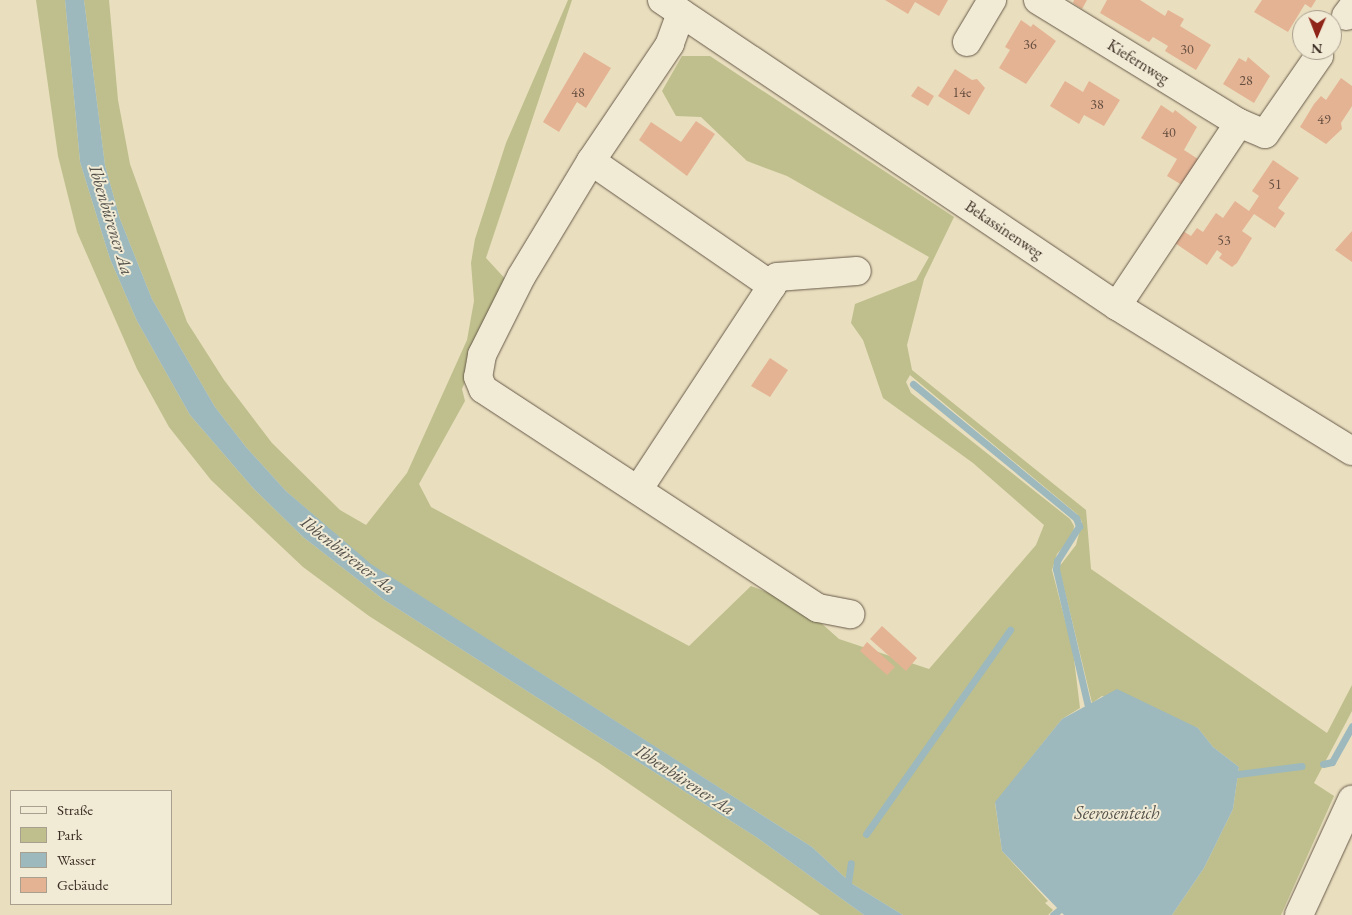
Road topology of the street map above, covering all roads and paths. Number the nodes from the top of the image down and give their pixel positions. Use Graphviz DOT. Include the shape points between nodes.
graph roads {
  1 [pos="992,0"];
  2 [pos="1038,0"];
  3 [pos="672,6"];
  4 [pos="967,42"];
  5 [pos="1316,60"];
  6 [pos="1239,124"];
  7 [pos="591,161"];
  8 [pos="857,271"];
  9 [pos="772,286"];
  10 [pos="1117,306"];
  11 [pos="1352,451"];
  12 [pos="638,490"];
  13 [pos="850,614"];
  14 [pos="1352,800"];
  15 [pos="1299,915"];
  1 -- 4 [label="street"];
  2 -- 6 [label="street, Kiefernweg"];
  3 -- 7 [label="street" via="670,44"];
  3 -- 10 [label="street, Bekassinenweg"];
  5 -- 6 [label="street, Kiefernweg" via="1264,134"];
  6 -- 10 [label="street"];
  7 -- 9 [label="street"];
  7 -- 12 [label="street" via="521,277 482,355 478,377 483,389"];
  8 -- 9 [label="street" via="777,277"];
  9 -- 12 [label="street"];
  10 -- 11 [label="street, Bekassinenweg"];
  12 -- 13 [label="street" via="818,608"];
  14 -- 15 [label="street"];
}
